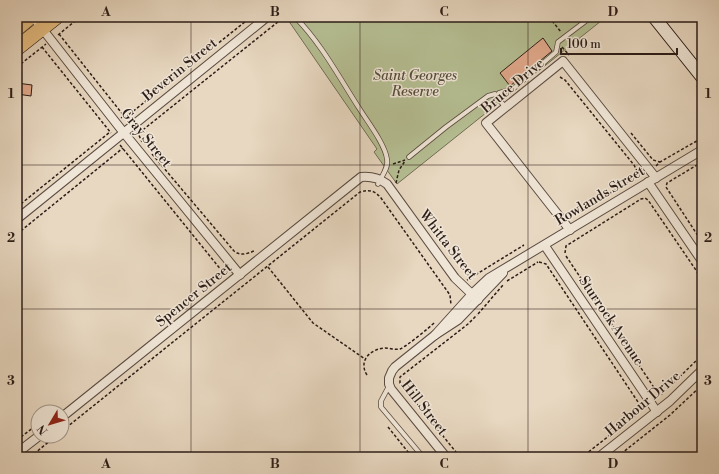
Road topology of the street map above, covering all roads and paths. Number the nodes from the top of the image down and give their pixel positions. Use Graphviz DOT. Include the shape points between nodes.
graph roads {
  1 [pos="80,17"];
  2 [pos="251,17"];
  3 [pos="267,17"];
  4 [pos="284,17"];
  5 [pos="295,17"];
  6 [pos="549,17"];
  7 [pos="592,17"];
  8 [pos="654,17"];
  9 [pos="41,20"];
  10 [pos="17,28"];
  11 [pos="565,37"];
  12 [pos="17,48"];
  13 [pos="17,67"];
  14 [pos="560,77"];
  15 [pos="702,77"];
  16 [pos="497,97"];
  17 [pos="506,107"];
  18 [pos="124,133"];
  19 [pos="702,138"];
  20 [pos="142,141"];
  21 [pos="702,150"];
  22 [pos="152,154"];
  23 [pos="409,156"];
  24 [pos="702,162"];
  25 [pos="387,167"];
  26 [pos="649,170"];
  27 [pos="634,178"];
  28 [pos="656,178"];
  29 [pos="379,182"];
  30 [pos="648,182"];
  31 [pos="390,189"];
  32 [pos="17,207"];
  33 [pos="17,219"];
  34 [pos="563,221"];
  35 [pos="570,230"];
  36 [pos="17,234"];
  37 [pos="702,242"];
  38 [pos="524,245"];
  39 [pos="544,246"];
  40 [pos="254,251"];
  41 [pos="702,261"];
  42 [pos="268,267"];
  43 [pos="240,275"];
  44 [pos="702,279"];
  45 [pos="467,280"];
  46 [pos="231,282"];
  47 [pos="472,298"];
  48 [pos="457,313"];
  49 [pos="440,318"];
  50 [pos="702,355"];
  51 [pos="365,359"];
  52 [pos="702,370"];
  53 [pos="389,372"];
  54 [pos="367,375"];
  55 [pos="702,385"];
  56 [pos="389,386"];
  57 [pos="70,411"];
  58 [pos="657,412"];
  59 [pos="70,425"];
  60 [pos="388,427"];
  61 [pos="30,430"];
  62 [pos="17,440"];
  63 [pos="30,443"];
  64 [pos="46,444"];
  65 [pos="17,454"];
  66 [pos="30,457"];
  67 [pos="412,457"];
  68 [pos="423,457"];
  69 [pos="446,457"];
  70 [pos="460,457"];
  71 [pos="582,457"];
  72 [pos="599,457"];
  73 [pos="617,457"];
  1 -- 2 [label="path" via="59,34 126,117"];
  3 -- 18 [label="street, Beverin Street"];
  4 -- 20 [label="path" via="139,133"];
  5 -- 25 [label="lane" via="320,46 374,132 386,154"];
  6 -- 11 [label="path"];
  7 -- 11 [label="lane"];
  8 -- 15 [label="street"];
  9 -- 10 [label="highway"];
  9 -- 12 [label="highway"];
  9 -- 18 [label="street, Gray Street"];
  11 -- 16 [label="lane" via="558,42 556,52 512,90 499,93"];
  13 -- 32 [label="path" via="42,47 110,132"];
  14 -- 27 [label="path" via="634,165 637,171"];
  16 -- 17 [label="lane"];
  16 -- 23 [label="lane" via="495,94 488,96"];
  17 -- 26 [label="street, Bruce Drive" via="563,61"];
  17 -- 34 [label="street, Bruce Drive" via="486,123"];
  18 -- 33 [label="street, Beverin Street"];
  18 -- 43 [label="street, Gray Street"];
  19 -- 26 [label="path"];
  21 -- 28 [label="street, Rowlands Street"];
  22 -- 40 [label="path" via="234,251 247,254"];
  24 -- 37 [label="path" via="668,183 666,188"];
  25 -- 29 [label="lane"];
  25 -- 31 [label="path" via="407,159 399,170 395,185"];
  26 -- 27 [label="path"];
  26 -- 28 [label="street, Bruce Drive"];
  27 -- 34 [label="path"];
  28 -- 30 [label="street, Rowlands Street"];
  29 -- 31 [label="street, Whitta Street"];
  29 -- 43 [label="street, Spencer Street" via="366,179 342,193"];
  29 -- 47 [label="street, Whitta Street" via="448,278"];
  30 -- 35 [label="street, Rowlands Street"];
  30 -- 41 [label="street"];
  31 -- 47 [label="street, Whitta Street"];
  34 -- 35 [label="street, Bruce Drive"];
  35 -- 39 [label="street, Rowlands Street"];
  36 -- 46 [label="path" via="123,148"];
  38 -- 45 [label="path"];
  39 -- 47 [label="street, Rowlands Street" via="489,278"];
  39 -- 58 [label="street, Sturrock Avenue"];
  42 -- 48 [label="path" via="360,192 372,190 382,198 450,295"];
  42 -- 51 [label="path" via="313,323"];
  42 -- 59 [label="path"];
  43 -- 46 [label="street, Spencer Street"];
  44 -- 50 [label="path" via="645,198 566,246 566,254 659,395"];
  46 -- 57 [label="street, Spencer Street"];
  47 -- 48 [label="street, Rowlands Street"];
  48 -- 53 [label="street, Rowlands Street" via="436,336"];
  49 -- 51 [label="path" via="402,348 380,349"];
  51 -- 54 [label="path" via="364,368"];
  52 -- 58 [label="street, Harbour Drive"];
  53 -- 56 [label="street, Hill Street"];
  55 -- 73 [label="path" via="670,415"];
  56 -- 68 [label="lane" via="381,401 381,407"];
  56 -- 69 [label="street, Hill Street"];
  58 -- 72 [label="street, Harbour Drive"];
  60 -- 67 [label="path"];
  61 -- 62 [label="path"];
  63 -- 65 [label="street"];
  64 -- 66 [label="path"];
  70 -- 71 [label="path" via="400,383 400,377 468,324 508,280 538,262 546,264 640,405 637,414"];
}
